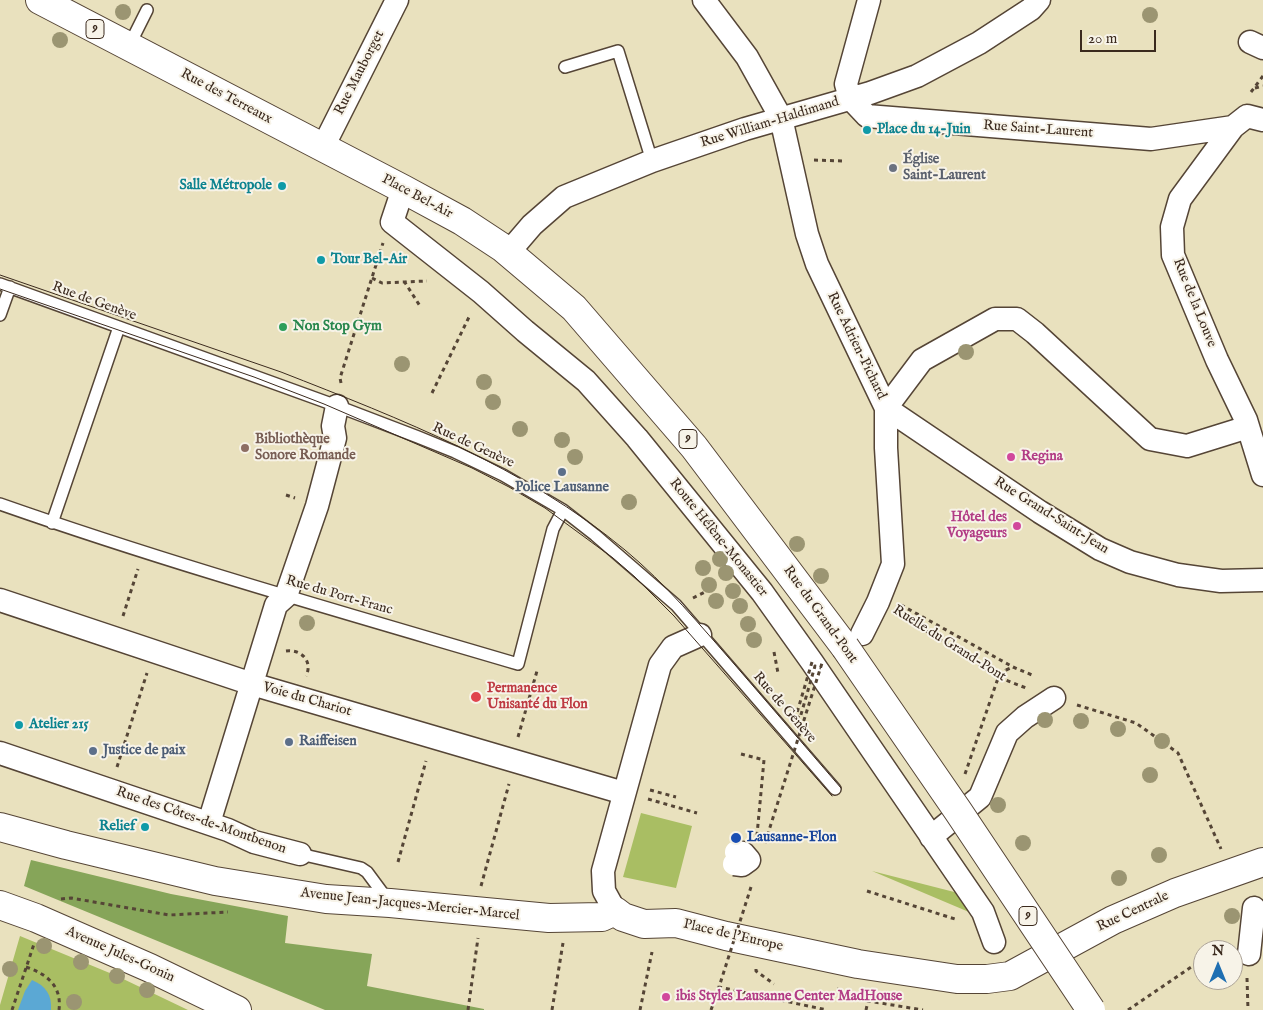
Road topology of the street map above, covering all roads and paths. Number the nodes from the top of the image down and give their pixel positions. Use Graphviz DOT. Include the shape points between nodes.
graph roads {
  1 [pos="40,0"];
  2 [pos="397,0"];
  3 [pos="704,0"];
  4 [pos="869,0"];
  5 [pos="1039,0"];
  6 [pos="147,10"];
  7 [pos="128,46"];
  8 [pos="565,67"];
  9 [pos="1263,86"];
  10 [pos="1254,88"];
  11 [pos="850,98"];
  12 [pos="781,118"];
  13 [pos="1248,121"];
  14 [pos="323,147"];
  15 [pos="812,160"];
  16 [pos="652,161"];
  17 [pos="844,161"];
  18 [pos="404,189"];
  19 [pos="385,236"];
  20 [pos="508,252"];
  21 [pos="372,278"];
  22 [pos="425,280"];
  23 [pos="404,281"];
  24 [pos="5,285"];
  25 [pos="481,292"];
  26 [pos="420,306"];
  27 [pos="0,315"];
  28 [pos="119,327"];
  29 [pos="340,378"];
  30 [pos="432,393"];
  31 [pos="337,406"];
  32 [pos="886,408"];
  33 [pos="1248,427"];
  34 [pos="1262,471"];
  35 [pos="286,495"];
  36 [pos="293,497"];
  37 [pos="0,504"];
  38 [pos="563,510"];
  39 [pos="52,523"];
  40 [pos="144,552"];
  41 [pos="1263,580"];
  42 [pos="286,596"];
  43 [pos="0,600"];
  44 [pos="878,602"];
  45 [pos="902,605"];
  46 [pos="700,635"];
  47 [pos="116,639"];
  48 [pos="154,651"];
  49 [pos="283,653"];
  50 [pos="833,654"];
  51 [pos="518,664"];
  52 [pos="1013,666"];
  53 [pos="1032,675"];
  54 [pos="304,679"];
  55 [pos="252,684"];
  56 [pos="1020,686"];
  57 [pos="1054,698"];
  58 [pos="433,736"];
  59 [pos="0,753"];
  60 [pos="741,754"];
  61 [pos="513,760"];
  62 [pos="116,770"];
  63 [pos="963,782"];
  64 [pos="835,789"];
  65 [pos="617,790"];
  66 [pos="654,790"];
  67 [pos="676,797"];
  68 [pos="647,799"];
  69 [pos="697,812"];
  70 [pos="212,813"];
  71 [pos="0,827"];
  72 [pos="931,837"];
  73 [pos="1221,849"];
  74 [pos="300,854"];
  75 [pos="747,856"];
  76 [pos="398,862"];
  77 [pos="1263,862"];
  78 [pos="480,889"];
  79 [pos="868,891"];
  80 [pos="52,899"];
  81 [pos="390,903"];
  82 [pos="0,906"];
  83 [pos="1254,908"];
  84 [pos="615,911"];
  85 [pos="234,912"];
  86 [pos="966,922"];
  87 [pos="479,930"];
  88 [pos="35,939"];
  89 [pos="563,940"];
  90 [pos="994,942"];
  91 [pos="652,952"];
  92 [pos="1249,954"];
  93 [pos="1193,966"];
  94 [pos="26,967"];
  95 [pos="756,971"];
  96 [pos="766,973"];
  97 [pos="1010,976"];
  98 [pos="1247,978"];
  99 [pos="719,987"];
  100 [pos="833,987"];
  101 [pos="868,1001"];
  102 [pos="12,1010"];
  103 [pos="59,1010"];
  104 [pos="237,1010"];
  105 [pos="468,1010"];
  106 [pos="552,1010"];
  107 [pos="640,1010"];
  108 [pos="711,1010"];
  109 [pos="827,1010"];
  110 [pos="866,1010"];
  111 [pos="922,1010"];
  112 [pos="1092,1010"];
  113 [pos="1128,1010"];
  114 [pos="1248,1010"];
  1 -- 7 [label="main road, Rue des Terreaux / 9"];
  2 -- 14 [label="street, Rue Mauborget"];
  3 -- 12 [label="street" via="747,56"];
  4 -- 11 [label="street" via="846,84"];
  5 -- 11 [label="street, Rue William-Haldimand" via="1031,9 979,43 924,72"];
  6 -- 7 [label="lane"];
  7 -- 14 [label="main road, Rue des Terreaux / 9"];
  8 -- 16 [label="lane" via="618,52"];
  9 -- 10 [label="path"];
  11 -- 12 [label="street, Rue William-Haldimand"];
  11 -- 13 [label="street, Rue Saint-Laurent" via="867,116 1151,139"];
  12 -- 16 [label="street, Rue William-Haldimand"];
  12 -- 32 [label="street, Rue Adrien-Pichard" via="807,234 817,264"];
  13 -- 33 [label="street, Rue de la Louve" via="1180,199 1172,227 1173,255"];
  14 -- 18 [label="main road, Place Bel-Air / 9"];
  15 -- 17 [label="path"];
  16 -- 20 [label="street, Rue William-Haldimand" via="564,197"];
  18 -- 20 [label="main road, Place Bel-Air / 9" via="462,221"];
  18 -- 25 [label="street, Route Hélène-Monastier" via="392,222"];
  19 -- 21 [label="path"];
  20 -- 50 [label="main road, Rue du Grand-Pont / 9" via="574,308 694,447"];
  21 -- 23 [label="path" via="382,283"];
  21 -- 29 [label="path"];
  22 -- 23 [label="path"];
  23 -- 26 [label="path"];
  24 -- 27 [label="lane"];
  24 -- 28 [label="lane, Rue de Genève"];
  25 -- 30 [label="path"];
  25 -- 50 [label="street, Route Hélène-Monastier" via="586,381 637,438 762,592"];
  28 -- 31 [label="lane, Rue de Genève"];
  28 -- 39 [label="lane"];
  31 -- 38 [label="lane, Rue de Genève" via="456,452"];
  31 -- 42 [label="street" via="333,426 335,438 317,506"];
  32 -- 33 [label="street" via="922,360 995,319 1017,319 1150,439 1187,446"];
  32 -- 41 [label="street, Rue Grand-Saint-Jean" via="1100,549 1130,562 1178,575 1221,581"];
  32 -- 44 [label="street, Rue Adrien-Pichard" via="893,564"];
  33 -- 34 [label="street, Rue de la Louve"];
  35 -- 36 [label="path"];
  37 -- 39 [label="lane, Rue du Port-Franc"];
  38 -- 46 [label="lane, Rue de Genève" via="676,605"];
  38 -- 51 [label="lane" via="553,529"];
  39 -- 40 [label="lane, Rue du Port-Franc"];
  40 -- 42 [label="lane, Rue du Port-Franc"];
  40 -- 47 [label="path"];
  42 -- 51 [label="lane, Rue du Port-Franc"];
  42 -- 55 [label="street" via="276,605"];
  43 -- 47 [label="street, Voie du Chariot"];
  44 -- 50 [label="street, Rue Adrien-Pichard"];
  44 -- 56 [label="path, Ruelle du Grand-Pont" via="998,677"];
  45 -- 52 [label="path"];
  46 -- 64 [label="lane, Rue de Genève"];
  46 -- 84 [label="street" via="673,648 660,665 603,871 604,891"];
  47 -- 48 [label="street, Voie du Chariot"];
  48 -- 55 [label="street, Voie du Chariot"];
  48 -- 62 [label="path"];
  49 -- 54 [label="path" via="292,650 304,656 308,670"];
  50 -- 50 [label="path, bridge" via="815,666 800,718 796,716"];
  50 -- 72 [label="street, Route Hélène-Monastier"];
  50 -- 75 [label="path, bridge"];
  50 -- 112 [label="main road, Rue du Grand-Pont / 9, bridge" via="958,811"];
  51 -- 61 [label="path" via="537,669"];
  52 -- 53 [label="path"];
  52 -- 63 [label="path, bridge" via="998,681"];
  55 -- 58 [label="street, Voie du Chariot"];
  55 -- 70 [label="street"];
  57 -- 72 [label="street" via="1007,733 980,797"];
  57 -- 73 [label="path" via="1136,723 1178,753"];
  58 -- 61 [label="street, Voie du Chariot"];
  58 -- 76 [label="path"];
  59 -- 74 [label="street, Rue des Côtes-de-Montbenon" via="228,830 254,842"];
  60 -- 75 [label="path" via="764,760"];
  61 -- 65 [label="street, Voie du Chariot"];
  61 -- 78 [label="path"];
  66 -- 67 [label="path"];
  68 -- 69 [label="path"];
  71 -- 81 [label="main road, Avenue Jean-Jacques-Mercier-Marcel" via="215,881 326,899"];
  72 -- 90 [label="street, Route Hélène-Monastier" via="983,912"];
  74 -- 81 [label="lane, Rue des Côtes-de-Montbenon" via="361,868"];
  75 -- 99 [label="path, bridge"];
  77 -- 97 [label="main road, Rue Centrale" via="1175,892 1114,920"];
  79 -- 86 [label="path"];
  80 -- 85 [label="path" via="71,898 169,915"];
  81 -- 84 [label="main road, Avenue Jean-Jacques-Mercier-Marcel" via="549,918 602,917"];
  82 -- 104 [label="main road, Avenue Jules-Gonin" via="36,918 150,968"];
  83 -- 92 [label="street"];
  84 -- 97 [label="main road, Place de l'Europe" via="644,924 676,924 921,975 957,979"];
  87 -- 105 [label="path"];
  88 -- 94 [label="path"];
  89 -- 106 [label="path"];
  91 -- 107 [label="path"];
  93 -- 113 [label="path"];
  94 -- 102 [label="path"];
  94 -- 103 [label="path" via="48,977 56,988"];
  95 -- 96 [label="path"];
  98 -- 114 [label="path"];
  99 -- 108 [label="path"];
  99 -- 109 [label="path, bridge"];
  100 -- 101 [label="path"];
  101 -- 110 [label="path"];
  101 -- 111 [label="path"];
}
